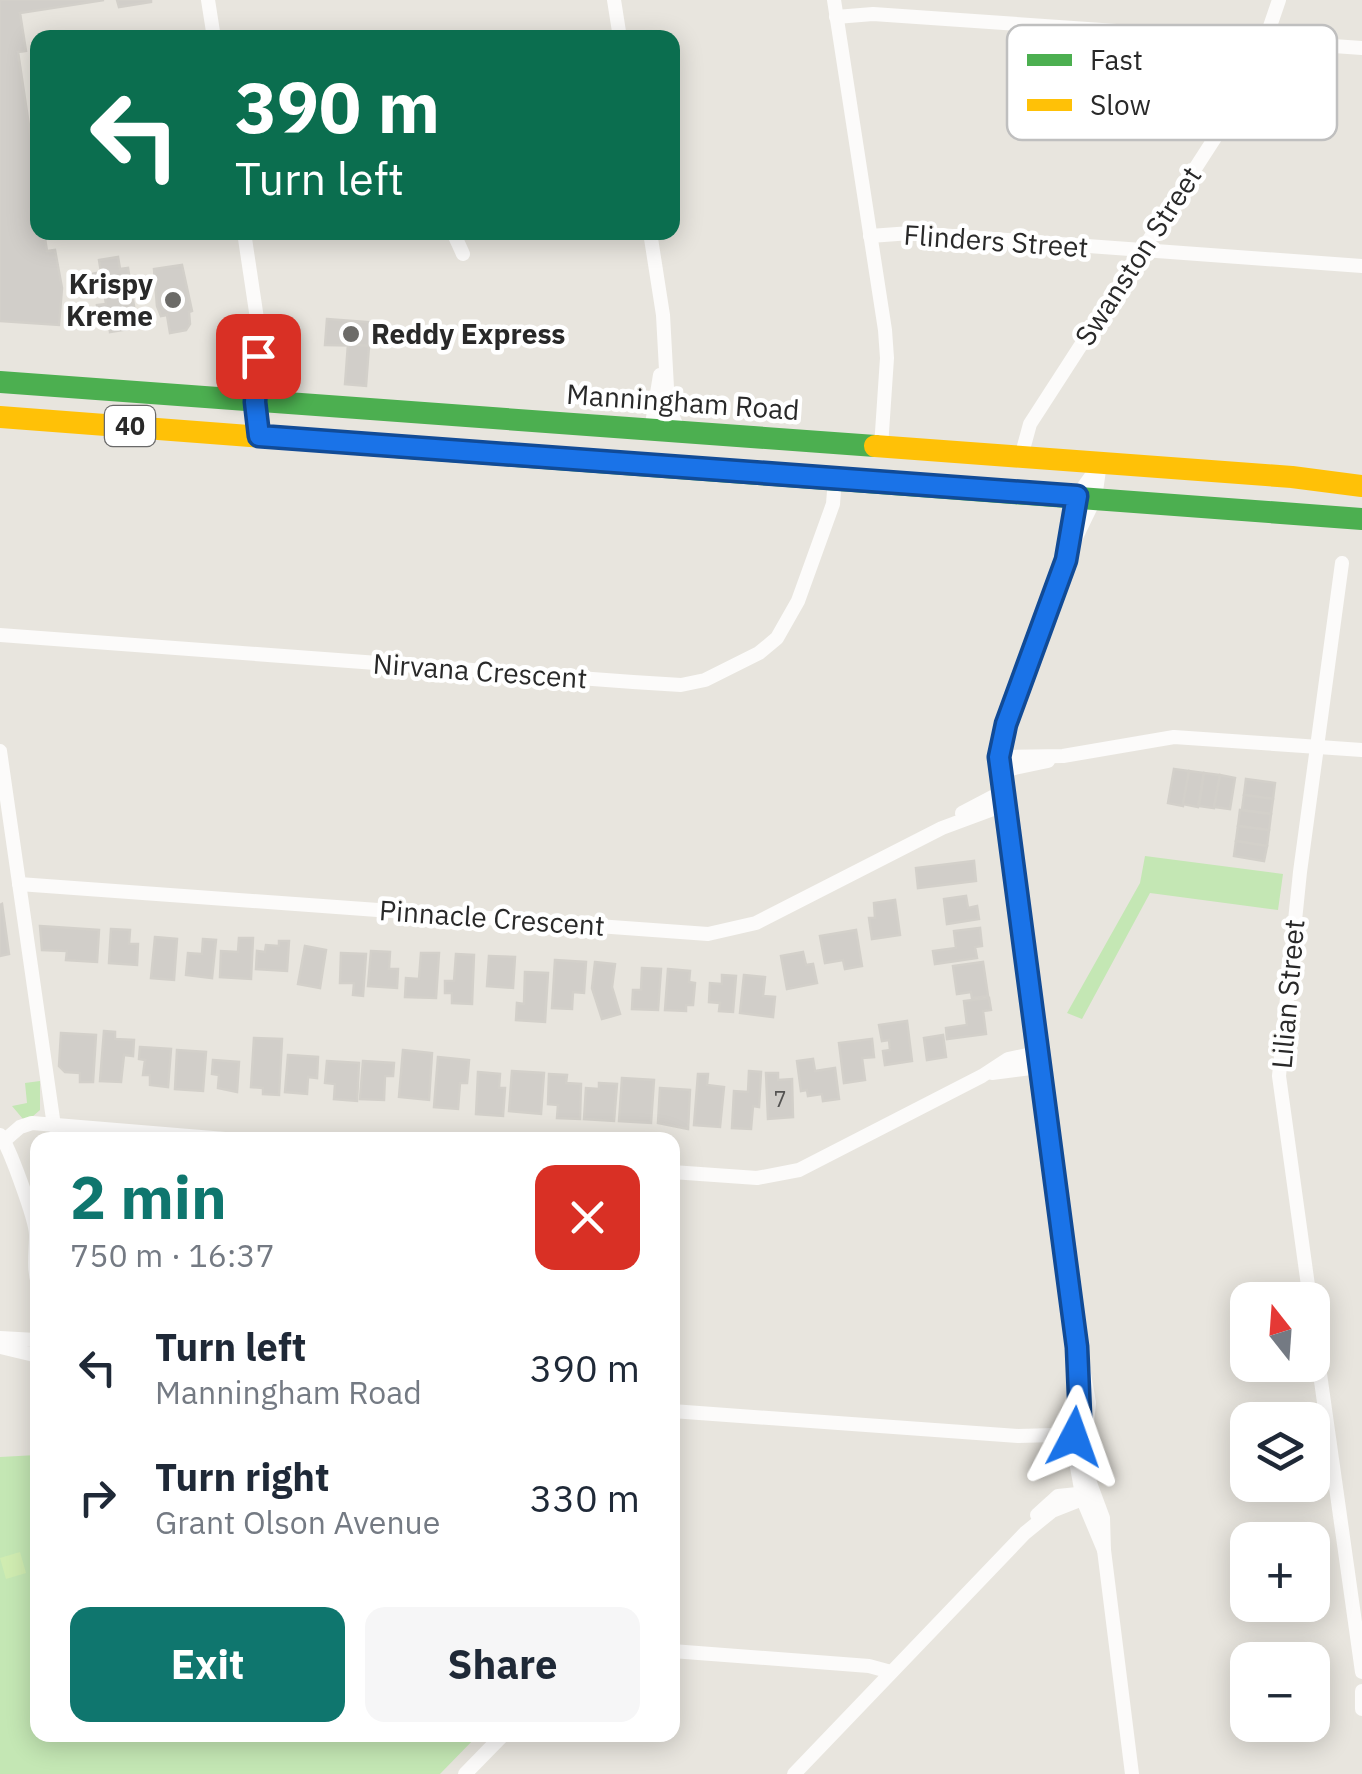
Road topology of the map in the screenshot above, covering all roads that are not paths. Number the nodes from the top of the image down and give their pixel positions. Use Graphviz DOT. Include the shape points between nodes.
graph roads {
  1 [pos="208,0"];
  2 [pos="614,0"];
  3 [pos="834,0"];
  4 [pos="1279,0"];
  5 [pos="836,17"];
  6 [pos="1027,25"];
  7 [pos="1271,25"];
  8 [pos="213,30"];
  9 [pos="619,30"];
  10 [pos="1337,46"];
  11 [pos="1362,48"];
  12 [pos="1212,140"];
  13 [pos="870,236"];
  14 [pos="245,240"];
  15 [pos="456,240"];
  16 [pos="651,240"];
  17 [pos="1141,250"];
  18 [pos="464,254"];
  19 [pos="1362,266"];
  20 [pos="664,360"];
  21 [pos="0,382"];
  22 [pos="264,403"];
  23 [pos="0,416"];
  24 [pos="651,430"];
  25 [pos="680,433"];
  26 [pos="259,436"];
  27 [pos="881,447"];
  28 [pos="1021,458"];
  29 [pos="1100,463"];
  30 [pos="792,474"];
  31 [pos="835,478"];
  32 [pos="1362,486"];
  33 [pos="1086,497"];
  34 [pos="1362,519"];
  35 [pos="1342,563"];
  36 [pos="0,635"];
  37 [pos="1318,747"];
  38 [pos="1362,750"];
  39 [pos="0,751"];
  40 [pos="1000,764"];
  41 [pos="1003,799"];
  42 [pos="19,884"];
  43 [pos="1038,1060"];
  44 [pos="54,1126"];
  45 [pos="132,1132"];
  46 [pos="2,1138"];
  47 [pos="680,1173"];
  48 [pos="30,1213"];
  49 [pos="1308,1282"];
  50 [pos="0,1338"];
  51 [pos="0,1346"];
  52 [pos="30,1346"];
  53 [pos="30,1348"];
  54 [pos="1321,1382"];
  55 [pos="680,1412"];
  56 [pos="1077,1441"];
  57 [pos="1086,1495"];
  58 [pos="680,1652"];
  59 [pos="891,1672"];
  60 [pos="1362,1672"];
  61 [pos="1362,1691"];
  62 [pos="1362,1709"];
  63 [pos="496,1742"];
  64 [pos="466,1774"];
  65 [pos="794,1774"];
  66 [pos="1132,1774"];
  1 -- 8 [label="street"];
  2 -- 9 [label="street"];
  3 -- 5 [label="street"];
  4 -- 7 [label="street, Swanston Street"];
  5 -- 6 [label="street"];
  5 -- 13 [label="street"];
  10 -- 11 [label="street"];
  12 -- 17 [label="street, Swanston Street"];
  13 -- 17 [label="street, Flinders Street" via="911,233"];
  13 -- 27 [label="street" via="887,345"];
  14 -- 22 [label="street"];
  15 -- 18 [label="street"];
  16 -- 20 [label="street"];
  17 -- 19 [label="street, Flinders Street"];
  17 -- 28 [label="street, Swanston Street" via="1030,424"];
  20 -- 24 [label="street"];
  20 -- 25 [label="street" via="668,406"];
  21 -- 22 [label="main road, Manningham Road / 40"];
  22 -- 24 [label="main road, Manningham Road / 40"];
  22 -- 26 [label="main road"];
  23 -- 26 [label="main road, 40"];
  24 -- 25 [label="main road, Manningham Road / 40"];
  24 -- 30 [label="main road" via="663,448 738,456"];
  25 -- 27 [label="main road, Manningham Road / 40"];
  26 -- 30 [label="main road, 40"];
  27 -- 28 [label="main road, Manningham Road / 40"];
  28 -- 29 [label="main road, Manningham Road / 40"];
  29 -- 32 [label="main road, Manningham Road / 40"];
  29 -- 33 [label="street"];
  30 -- 31 [label="main road, 40"];
  31 -- 33 [label="main road, 40"];
  31 -- 36 [label="street, Nirvana Crescent" via="833,504 784,629 760,653 693,684"];
  33 -- 34 [label="main road, 40"];
  33 -- 40 [label="street" via="1006,724"];
  35 -- 37 [label="street, Lilian Street"];
  37 -- 38 [label="street"];
  37 -- 40 [label="street" via="1174,737"];
  37 -- 49 [label="street, Lilian Street" via="1279,1076"];
  39 -- 42 [label="street"];
  40 -- 41 [label="street"];
  41 -- 42 [label="street, Pinnacle Crescent" via="756,923 708,934"];
  41 -- 43 [label="street"];
  42 -- 44 [label="street"];
  43 -- 47 [label="street" via="1008,1059 800,1170 756,1178"];
  43 -- 56 [label="street" via="1089,1402"];
  44 -- 45 [label="street"];
  44 -- 46 [label="street"];
  46 -- 48 [label="street"];
  50 -- 52 [label="street"];
  51 -- 53 [label="street"];
  54 -- 60 [label="street"];
  55 -- 56 [label="street"];
  56 -- 57 [label="street"];
  57 -- 59 [label="street" via="1026,1533"];
  57 -- 66 [label="street" via="1103,1518"];
  58 -- 59 [label="street"];
  59 -- 65 [label="street"];
  61 -- 62 [label="street"];
  63 -- 64 [label="street"];
}
